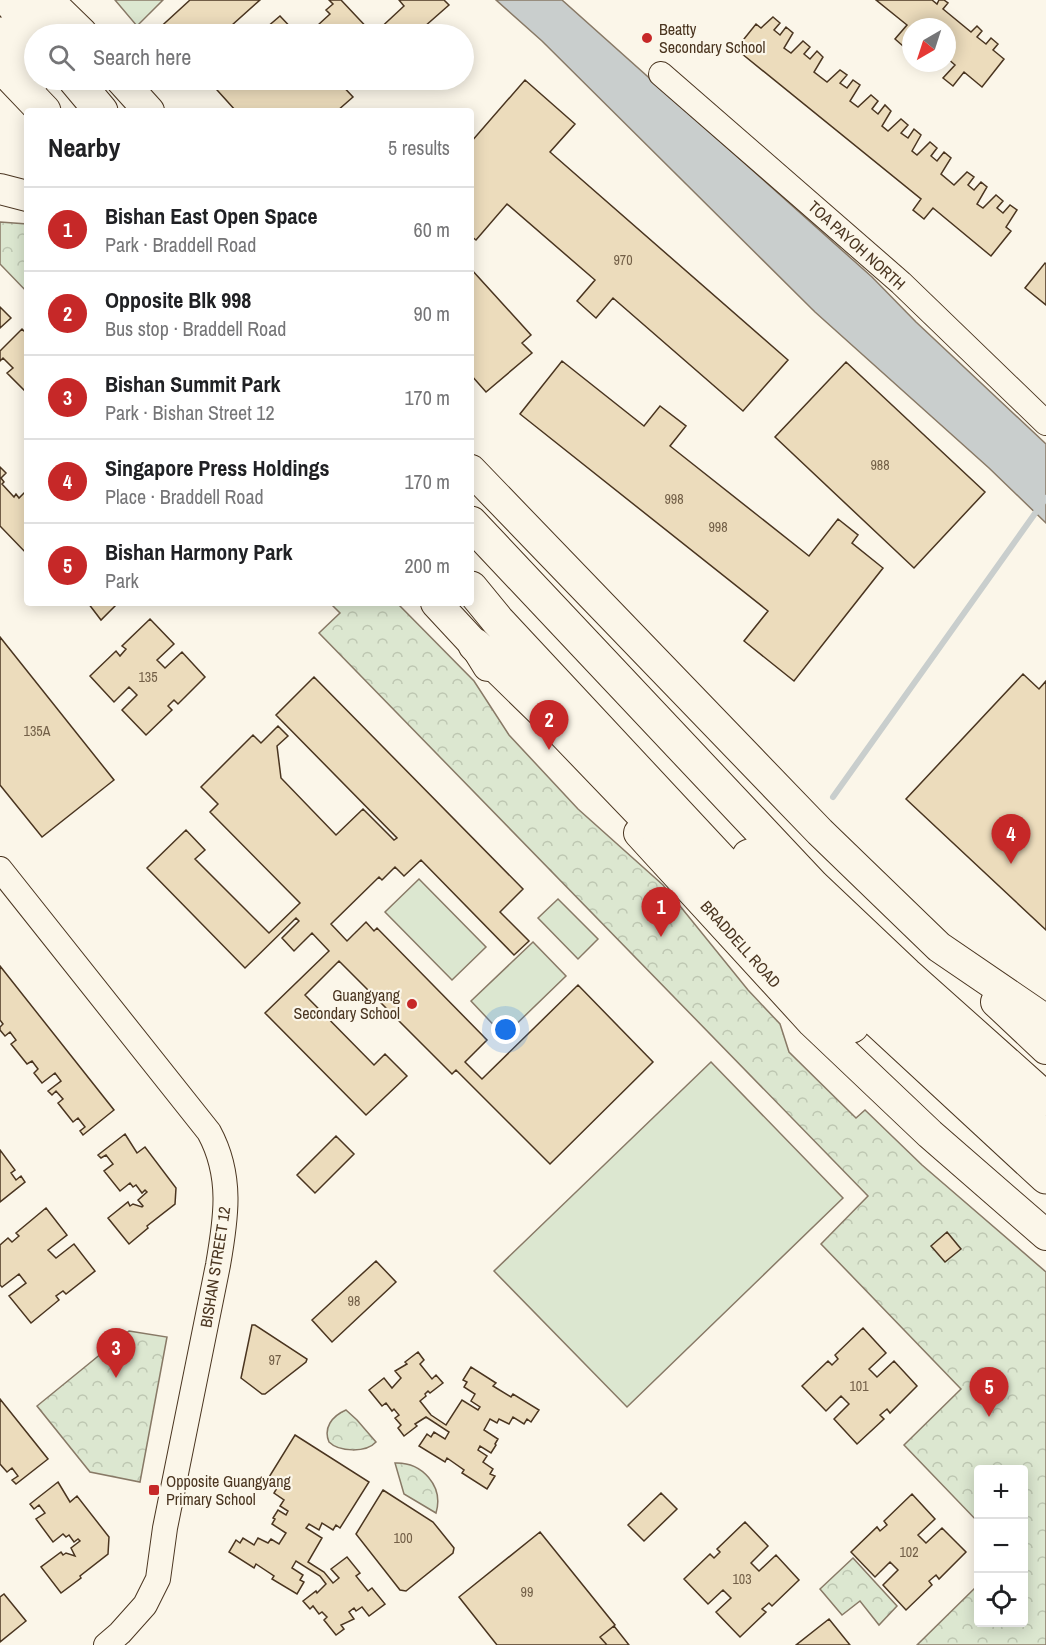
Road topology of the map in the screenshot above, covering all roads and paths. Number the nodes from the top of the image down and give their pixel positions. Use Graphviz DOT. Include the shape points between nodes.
graph roads {
  1 [pos="9,0"];
  2 [pos="46,0"];
  3 [pos="62,0"];
  4 [pos="29,24"];
  5 [pos="71,24"];
  6 [pos="76,24"];
  7 [pos="0,34"];
  8 [pos="24,64"];
  9 [pos="0,65"];
  10 [pos="661,74"];
  11 [pos="44,90"];
  12 [pos="83,90"];
  13 [pos="130,90"];
  14 [pos="41,108"];
  15 [pos="58,108"];
  16 [pos="98,108"];
  17 [pos="146,108"];
  18 [pos="0,189"];
  19 [pos="24,195"];
  20 [pos="1046,423"];
  21 [pos="474,473"];
  22 [pos="474,526"];
  23 [pos="474,588"];
  24 [pos="474,590"];
  25 [pos="439,606"];
  26 [pos="475,645"];
  27 [pos="0,868"];
  28 [pos="939,947"];
  29 [pos="1046,1020"];
  30 [pos="867,1026"];
  31 [pos="1046,1049"];
  32 [pos="1046,1099"];
  33 [pos="1046,1138"];
  34 [pos="1046,1177"];
  35 [pos="1046,1198"];
  36 [pos="1046,1235"];
  37 [pos="106,1645"];
  1 -- 4 [label="highway"];
  2 -- 5 [label="highway"];
  3 -- 6 [label="main road"];
  7 -- 8 [label="highway"];
  9 -- 14 [label="highway"];
  10 -- 20 [label="street, TOA PAYOH NORTH" via="893,276"];
  11 -- 15 [label="highway"];
  12 -- 16 [label="highway"];
  13 -- 17 [label="main road"];
  18 -- 19 [label="main road"];
  21 -- 28 [label="main road" via="820,832"];
  22 -- 32 [label="highway" via="813,886"];
  23 -- 33 [label="highway" via="507,605 797,906"];
  24 -- 30 [label="highway" via="514,638 777,920"];
  25 -- 26 [label="main road, BRADDELL ROAD"];
  26 -- 30 [label="highway" via="801,979"];
  26 -- 36 [label="main road, BRADDELL ROAD" via="488,666 812,1022 930,1134"];
  27 -- 37 [label="street, BISHAN STREET 12" via="209,1132 219,1150 227,1199 220,1255 158,1579 146,1605"];
  28 -- 29 [label="main road"];
  28 -- 31 [label="main road"];
  30 -- 34 [label="highway"];
  30 -- 35 [label="highway"];
}
